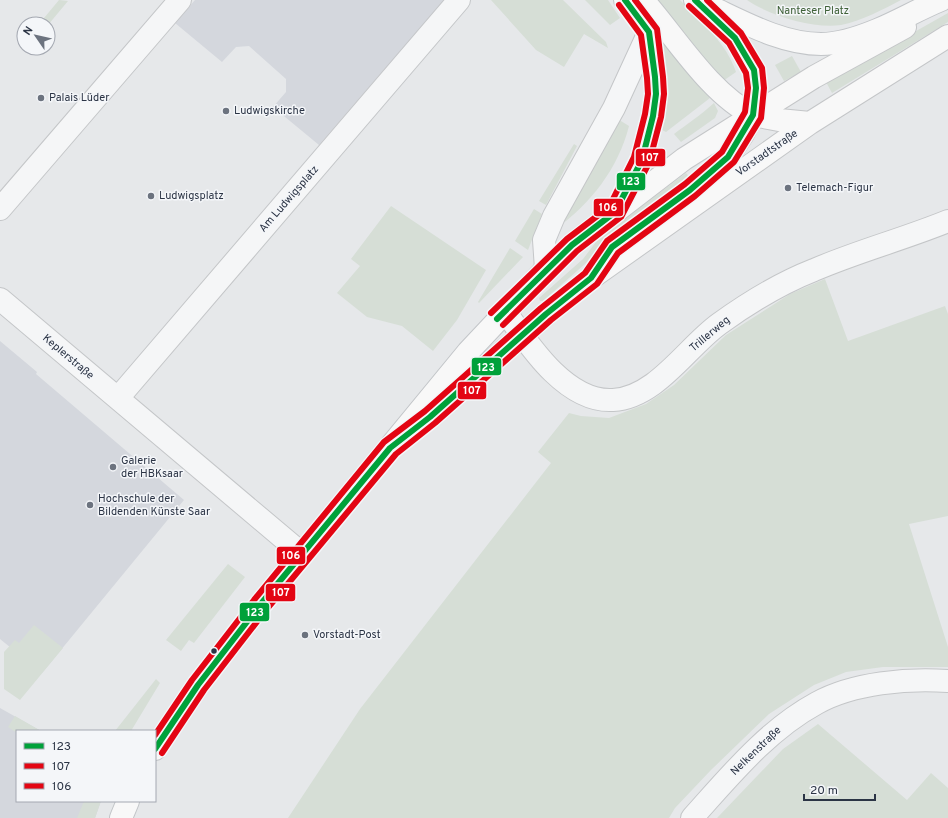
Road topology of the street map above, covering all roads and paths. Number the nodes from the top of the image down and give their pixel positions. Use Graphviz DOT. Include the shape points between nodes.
graph roads {
  1 [pos="180,0"];
  2 [pos="459,0"];
  3 [pos="625,0"];
  4 [pos="643,0"];
  5 [pos="696,0"];
  6 [pos="941,0"];
  7 [pos="948,3"];
  8 [pos="649,32"];
  9 [pos="948,36"];
  10 [pos="753,115"];
  11 [pos="810,123"];
  12 [pos="0,209"];
  13 [pos="615,212"];
  14 [pos="948,221"];
  15 [pos="546,268"];
  16 [pos="591,278"];
  17 [pos="0,299"];
  18 [pos="504,311"];
  19 [pos="522,335"];
  20 [pos="118,398"];
  21 [pos="390,448"];
  22 [pos="301,553"];
  23 [pos="948,681"];
  24 [pos="156,748"];
  25 [pos="128,802"];
  26 [pos="121,818"];
  27 [pos="692,818"];
  1 -- 12 [label="street"];
  2 -- 20 [label="street, Am Ludwigsplatz"];
  3 -- 8 [label="main road"];
  4 -- 10 [label="main road" via="721,92 739,108"];
  5 -- 6 [label="main road" via="768,32 797,41 822,44 877,30"];
  5 -- 10 [label="main road" via="735,38 754,70"];
  7 -- 10 [label="main road, Vorstadtstraße" via="826,70"];
  8 -- 13 [label="main road" via="655,82 653,116 642,160"];
  8 -- 15 [label="street" via="614,108 554,216 544,240"];
  9 -- 11 [label="main road, Vorstadtstraße"];
  10 -- 11 [label="main road"];
  10 -- 13 [label="main road, Vorstadtstraße" via="684,159"];
  10 -- 16 [label="main road" via="728,157 690,190 612,248"];
  11 -- 16 [label="main road, Vorstadtstraße"];
  13 -- 15 [label="main road, Vorstadtstraße"];
  14 -- 19 [label="street, Trillerweg" via="814,270 779,287 719,324 665,375 639,393 613,400 591,397 570,386 551,370"];
  15 -- 18 [label="main road, Vorstadtstraße"];
  16 -- 19 [label="main road, Vorstadtstraße"];
  17 -- 20 [label="street, Keplerstraße"];
  18 -- 19 [label="street, Trillerweg"];
  18 -- 21 [label="main road, Vorstadtstraße"];
  19 -- 21 [label="main road, Vorstadtstraße" via="430,417"];
  20 -- 22 [label="street, Keplerstraße"];
  21 -- 22 [label="main road, Vorstadtstraße"];
  22 -- 24 [label="main road, Vorstadtstraße" via="210,669"];
  23 -- 27 [label="street, Nelkenstraße" via="884,682 818,702 779,728"];
  25 -- 26 [label="main road"];
}
